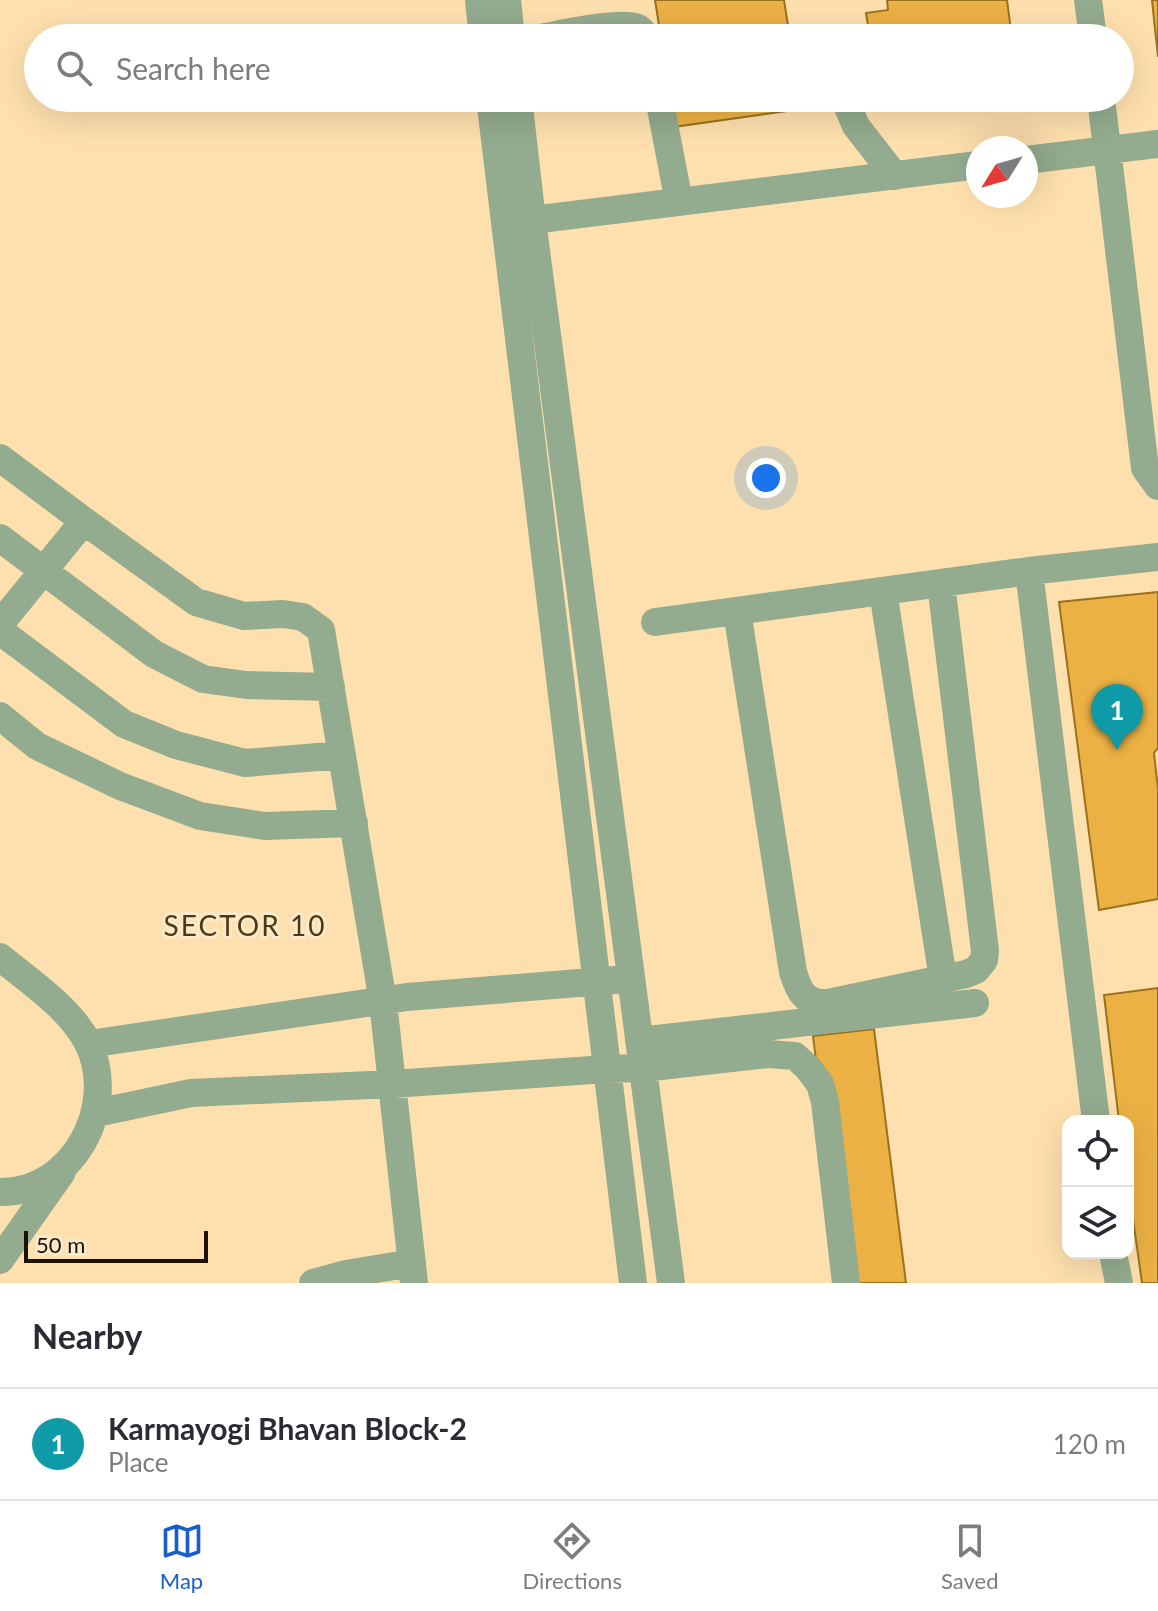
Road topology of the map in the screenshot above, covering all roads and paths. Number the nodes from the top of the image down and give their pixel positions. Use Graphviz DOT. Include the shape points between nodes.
graph roads {
  1 [pos="479,0"];
  2 [pos="507,0"];
  3 [pos="1088,0"];
  4 [pos="482,24"];
  5 [pos="510,24"];
  6 [pos="1091,24"];
  7 [pos="493,112"];
  8 [pos="518,112"];
  9 [pos="662,112"];
  10 [pos="850,112"];
  11 [pos="1103,112"];
  12 [pos="1158,144"];
  13 [pos="1109,150"];
  14 [pos="1038,159"];
  15 [pos="966,167"];
  16 [pos="895,176"];
  17 [pos="679,202"];
  18 [pos="519,226"];
  19 [pos="0,458"];
  20 [pos="1158,486"];
  21 [pos="84,521"];
  22 [pos="0,538"];
  23 [pos="1158,557"];
  24 [pos="43,571"];
  25 [pos="1029,571"];
  26 [pos="941,583"];
  27 [pos="883,591"];
  28 [pos="737,611"];
  29 [pos="655,622"];
  30 [pos="0,624"];
  31 [pos="0,631"];
  32 [pos="331,687"];
  33 [pos="0,716"];
  34 [pos="342,755"];
  35 [pos="354,823"];
  36 [pos="0,957"];
  37 [pos="631,978"];
  38 [pos="943,979"];
  39 [pos="596,981"];
  40 [pos="0,985"];
  41 [pos="383,1002"];
  42 [pos="975,1003"];
  43 [pos="60,1007"];
  44 [pos="89,1044"];
  45 [pos="641,1055"];
  46 [pos="606,1069"];
  47 [pos="393,1084"];
  48 [pos="96,1113"];
  49 [pos="1095,1115"];
  50 [pos="74,1155"];
  51 [pos="0,1192"];
  52 [pos="1114,1259"];
  53 [pos="0,1260"];
  54 [pos="413,1273"];
  55 [pos="313,1283"];
  56 [pos="633,1283"];
  57 [pos="671,1283"];
  58 [pos="846,1283"];
  59 [pos="1119,1283"];
  1 -- 4 [label="street"];
  2 -- 5 [label="street"];
  3 -- 6 [label="street"];
  7 -- 18 [label="street"];
  8 -- 18 [label="street"];
  9 -- 17 [label="street"];
  10 -- 16 [label="street"];
  11 -- 13 [label="street"];
  12 -- 13 [label="street"];
  13 -- 14 [label="street"];
  13 -- 20 [label="street" via="1145,468"];
  15 -- 16 [label="street"];
  16 -- 17 [label="street"];
  17 -- 18 [label="street"];
  18 -- 37 [label="street"];
  18 -- 39 [label="street"];
  19 -- 21 [label="street"];
  21 -- 24 [label="street"];
  21 -- 32 [label="street" via="196,602 244,616 303,617 321,630"];
  22 -- 24 [label="street"];
  23 -- 25 [label="street"];
  24 -- 30 [label="street"];
  24 -- 32 [label="street" via="154,654 203,679"];
  25 -- 26 [label="street"];
  25 -- 49 [label="street"];
  26 -- 27 [label="street"];
  26 -- 38 [label="street" via="985,951 976,970"];
  27 -- 28 [label="street"];
  27 -- 38 [label="street"];
  28 -- 29 [label="street"];
  28 -- 38 [label="street" via="797,987 806,998 828,1003"];
  31 -- 34 [label="street" via="124,724 176,745 245,763"];
  32 -- 34 [label="street"];
  33 -- 35 [label="street" via="37,746 120,786 200,816 265,826"];
  34 -- 35 [label="street"];
  35 -- 41 [label="street"];
  36 -- 43 [label="street"];
  37 -- 39 [label="street"];
  37 -- 45 [label="street"];
  39 -- 41 [label="street"];
  39 -- 46 [label="street"];
  40 -- 43 [label="street" via="34,992"];
  41 -- 44 [label="street"];
  41 -- 47 [label="street"];
  42 -- 45 [label="street"];
  43 -- 44 [label="street"];
  44 -- 48 [label="street" via="99,1090"];
  45 -- 46 [label="street"];
  45 -- 57 [label="street"];
  45 -- 58 [label="street" via="795,1056 808,1068 825,1102"];
  46 -- 47 [label="street"];
  46 -- 56 [label="street"];
  47 -- 48 [label="street" via="191,1093"];
  47 -- 54 [label="street"];
  48 -- 50 [label="street"];
  50 -- 51 [label="street" via="32,1186"];
  50 -- 53 [label="street"];
  52 -- 59 [label="street"];
  54 -- 55 [label="street" via="346,1274"];
}
